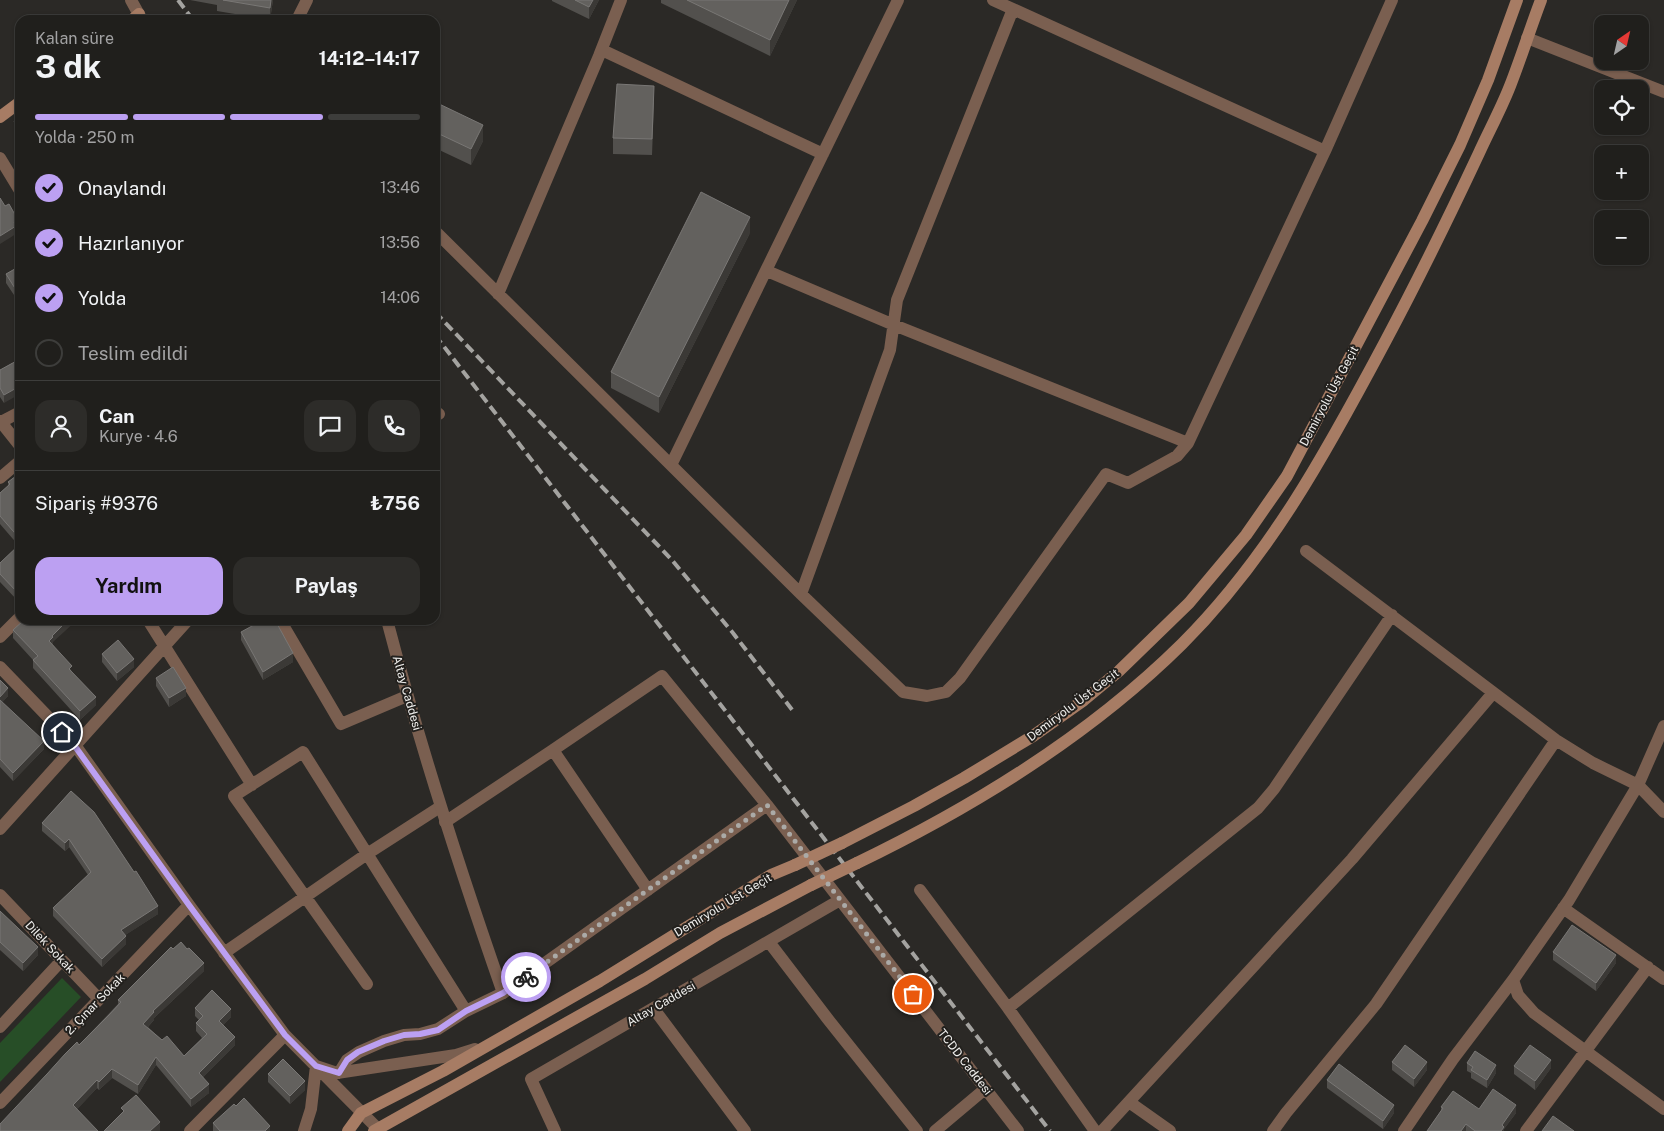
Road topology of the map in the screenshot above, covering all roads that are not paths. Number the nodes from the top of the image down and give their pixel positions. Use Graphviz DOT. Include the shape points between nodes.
graph roads {
  1 [pos="130,0"];
  2 [pos="307,0"];
  3 [pos="620,0"];
  4 [pos="898,0"];
  5 [pos="993,0"];
  6 [pos="1392,0"];
  7 [pos="1517,0"];
  8 [pos="1541,0"];
  9 [pos="1012,9"];
  10 [pos="136,15"];
  11 [pos="300,15"];
  12 [pos="1527,38"];
  13 [pos="602,50"];
  14 [pos="1664,92"];
  15 [pos="15,106"];
  16 [pos="0,117"];
  17 [pos="1325,150"];
  18 [pos="823,154"];
  19 [pos="0,158"];
  20 [pos="15,183"];
  21 [pos="440,236"];
  22 [pos="767,271"];
  23 [pos="498,294"];
  24 [pos="894,325"];
  25 [pos="15,415"];
  26 [pos="1,422"];
  27 [pos="15,440"];
  28 [pos="1188,443"];
  29 [pos="15,464"];
  30 [pos="671,465"];
  31 [pos="0,478"];
  32 [pos="1306,551"];
  33 [pos="801,594"];
  34 [pos="1392,615"];
  35 [pos="15,623"];
  36 [pos="151,625"];
  37 [pos="184,625"];
  38 [pos="283,625"];
  39 [pos="388,625"];
  40 [pos="0,637"];
  41 [pos="165,646"];
  42 [pos="0,666"];
  43 [pos="1493,693"];
  44 [pos="407,696"];
  45 [pos="1664,726"];
  46 [pos="1556,740"];
  47 [pos="74,745"];
  48 [pos="553,750"];
  49 [pos="252,785"];
  50 [pos="1638,785"];
  51 [pos="767,805"];
  52 [pos="440,807"];
  53 [pos="1664,812"];
  54 [pos="445,822"];
  55 [pos="0,829"];
  56 [pos="367,854"];
  57 [pos="648,890"];
  58 [pos="920,890"];
  59 [pos="0,895"];
  60 [pos="305,897"];
  61 [pos="840,900"];
  62 [pos="189,905"];
  63 [pos="1564,908"];
  64 [pos="769,942"];
  65 [pos="224,953"];
  66 [pos="62,960"];
  67 [pos="1648,967"];
  68 [pos="1664,979"];
  69 [pos="1513,980"];
  70 [pos="367,984"];
  71 [pos="503,993"];
  72 [pos="99,1000"];
  73 [pos="1008,1008"];
  74 [pos="654,1009"];
  75 [pos="466,1011"];
  76 [pos="0,1027"];
  77 [pos="285,1035"];
  78 [pos="489,1045"];
  79 [pos="1585,1051"];
  80 [pos="316,1066"];
  81 [pos="339,1073"];
  82 [pos="985,1088"];
  83 [pos="1129,1102"];
  84 [pos="0,1103"];
  85 [pos="1664,1109"];
  86 [pos="361,1113"];
  87 [pos="1014,1129"];
  88 [pos="190,1131"];
  89 [pos="304,1131"];
  90 [pos="348,1131"];
  91 [pos="378,1131"];
  92 [pos="555,1131"];
  93 [pos="745,1131"];
  94 [pos="917,1131"];
  95 [pos="935,1131"];
  96 [pos="1095,1131"];
  97 [pos="1102,1131"];
  98 [pos="1170,1131"];
  99 [pos="1273,1131"];
  100 [pos="1404,1131"];
  101 [pos="1526,1131"];
  1 -- 10 [label="street"];
  2 -- 11 [label="street"];
  3 -- 13 [label="street"];
  4 -- 18 [label="street"];
  5 -- 9 [label="street"];
  6 -- 17 [label="street"];
  7 -- 78 [label="main road, Demiryolu Üst Geçit, bridge" via="1460,145 1287,476 1246,535 1188,603 1119,672 1033,736 964,778 842,843 771,875"];
  8 -- 12 [label="main road, Demiryolu Üst Geçit"];
  9 -- 17 [label="street"];
  9 -- 24 [label="street" via="897,300"];
  12 -- 14 [label="street"];
  12 -- 91 [label="main road, Demiryolu Üst Geçit, bridge" via="1509,87 1469,175 1346,415 1297,499 1231,591 1181,644 1128,692 1048,754 980,797 720,933"];
  13 -- 18 [label="street"];
  13 -- 23 [label="street"];
  15 -- 16 [label="main road"];
  17 -- 28 [label="street"];
  18 -- 22 [label="street"];
  19 -- 20 [label="street"];
  21 -- 23 [label="street"];
  22 -- 24 [label="street"];
  22 -- 30 [label="street"];
  23 -- 30 [label="street"];
  24 -- 28 [label="street"];
  24 -- 33 [label="street" via="890,350"];
  25 -- 26 [label="street"];
  26 -- 27 [label="street"];
  28 -- 33 [label="street" via="1177,456 1128,482 1106,474 960,678 946,692 928,696 902,692"];
  29 -- 31 [label="street"];
  30 -- 33 [label="street"];
  32 -- 34 [label="street"];
  34 -- 43 [label="street"];
  34 -- 73 [label="street" via="1258,808"];
  35 -- 40 [label="street"];
  36 -- 41 [label="street"];
  37 -- 41 [label="street"];
  38 -- 44 [label="street" via="341,724"];
  39 -- 44 [label="street, Altay Caddesi"];
  41 -- 47 [label="street"];
  41 -- 49 [label="street"];
  42 -- 47 [label="street"];
  43 -- 46 [label="street"];
  43 -- 83 [label="street" via="1352,859"];
  44 -- 52 [label="street, Altay Caddesi"];
  45 -- 50 [label="street"];
  46 -- 50 [label="street"];
  46 -- 99 [label="street" via="1376,1004"];
  47 -- 55 [label="street"];
  47 -- 62 [label="street"];
  48 -- 51 [label="street, TCDD Caddesi" via="662,676"];
  48 -- 54 [label="street"];
  48 -- 57 [label="street"];
  49 -- 56 [label="street" via="303,752"];
  49 -- 60 [label="street" via="234,796"];
  50 -- 53 [label="street"];
  50 -- 63 [label="street"];
  51 -- 57 [label="street"];
  51 -- 61 [label="street, TCDD Caddesi"];
  52 -- 54 [label="street, Altay Caddesi"];
  52 -- 56 [label="street"];
  54 -- 71 [label="street, Altay Caddesi"];
  56 -- 60 [label="street"];
  56 -- 75 [label="street"];
  57 -- 71 [label="street"];
  58 -- 73 [label="street"];
  59 -- 66 [label="street, Dilek Sokak"];
  60 -- 65 [label="street"];
  60 -- 70 [label="street"];
  61 -- 64 [label="street, Altay Caddesi"];
  61 -- 82 [label="street, TCDD Caddesi"];
  62 -- 65 [label="street"];
  62 -- 72 [label="street, 2. Çınar Sokak"];
  63 -- 67 [label="street"];
  63 -- 69 [label="street"];
  64 -- 74 [label="street, Altay Caddesi"];
  64 -- 94 [label="street"];
  65 -- 77 [label="street"];
  66 -- 72 [label="street, Dilek Sokak"];
  66 -- 76 [label="street"];
  67 -- 68 [label="street"];
  67 -- 79 [label="street"];
  69 -- 79 [label="street" via="1518,995 1534,1013"];
  69 -- 100 [label="street"];
  71 -- 75 [label="street"];
  72 -- 84 [label="street, 2. Çınar Sokak"];
  73 -- 96 [label="street"];
  74 -- 92 [label="street, Altay Caddesi" via="532,1079"];
  74 -- 93 [label="street"];
  75 -- 81 [label="street" via="438,1030 404,1035 358,1052 347,1060"];
  77 -- 80 [label="street"];
  77 -- 88 [label="street"];
  78 -- 81 [label="street" via="456,1056"];
  78 -- 86 [label="main road, Demiryolu Üst Geçit"];
  79 -- 85 [label="street"];
  79 -- 101 [label="street"];
  80 -- 81 [label="street"];
  80 -- 86 [label="street"];
  80 -- 89 [label="street" via="311,1109"];
  82 -- 87 [label="street, TCDD Caddesi"];
  82 -- 95 [label="street"];
  83 -- 97 [label="street"];
  83 -- 98 [label="street"];
  86 -- 90 [label="main road, Demiryolu Üst Geçit"];
  86 -- 91 [label="street"];
}
